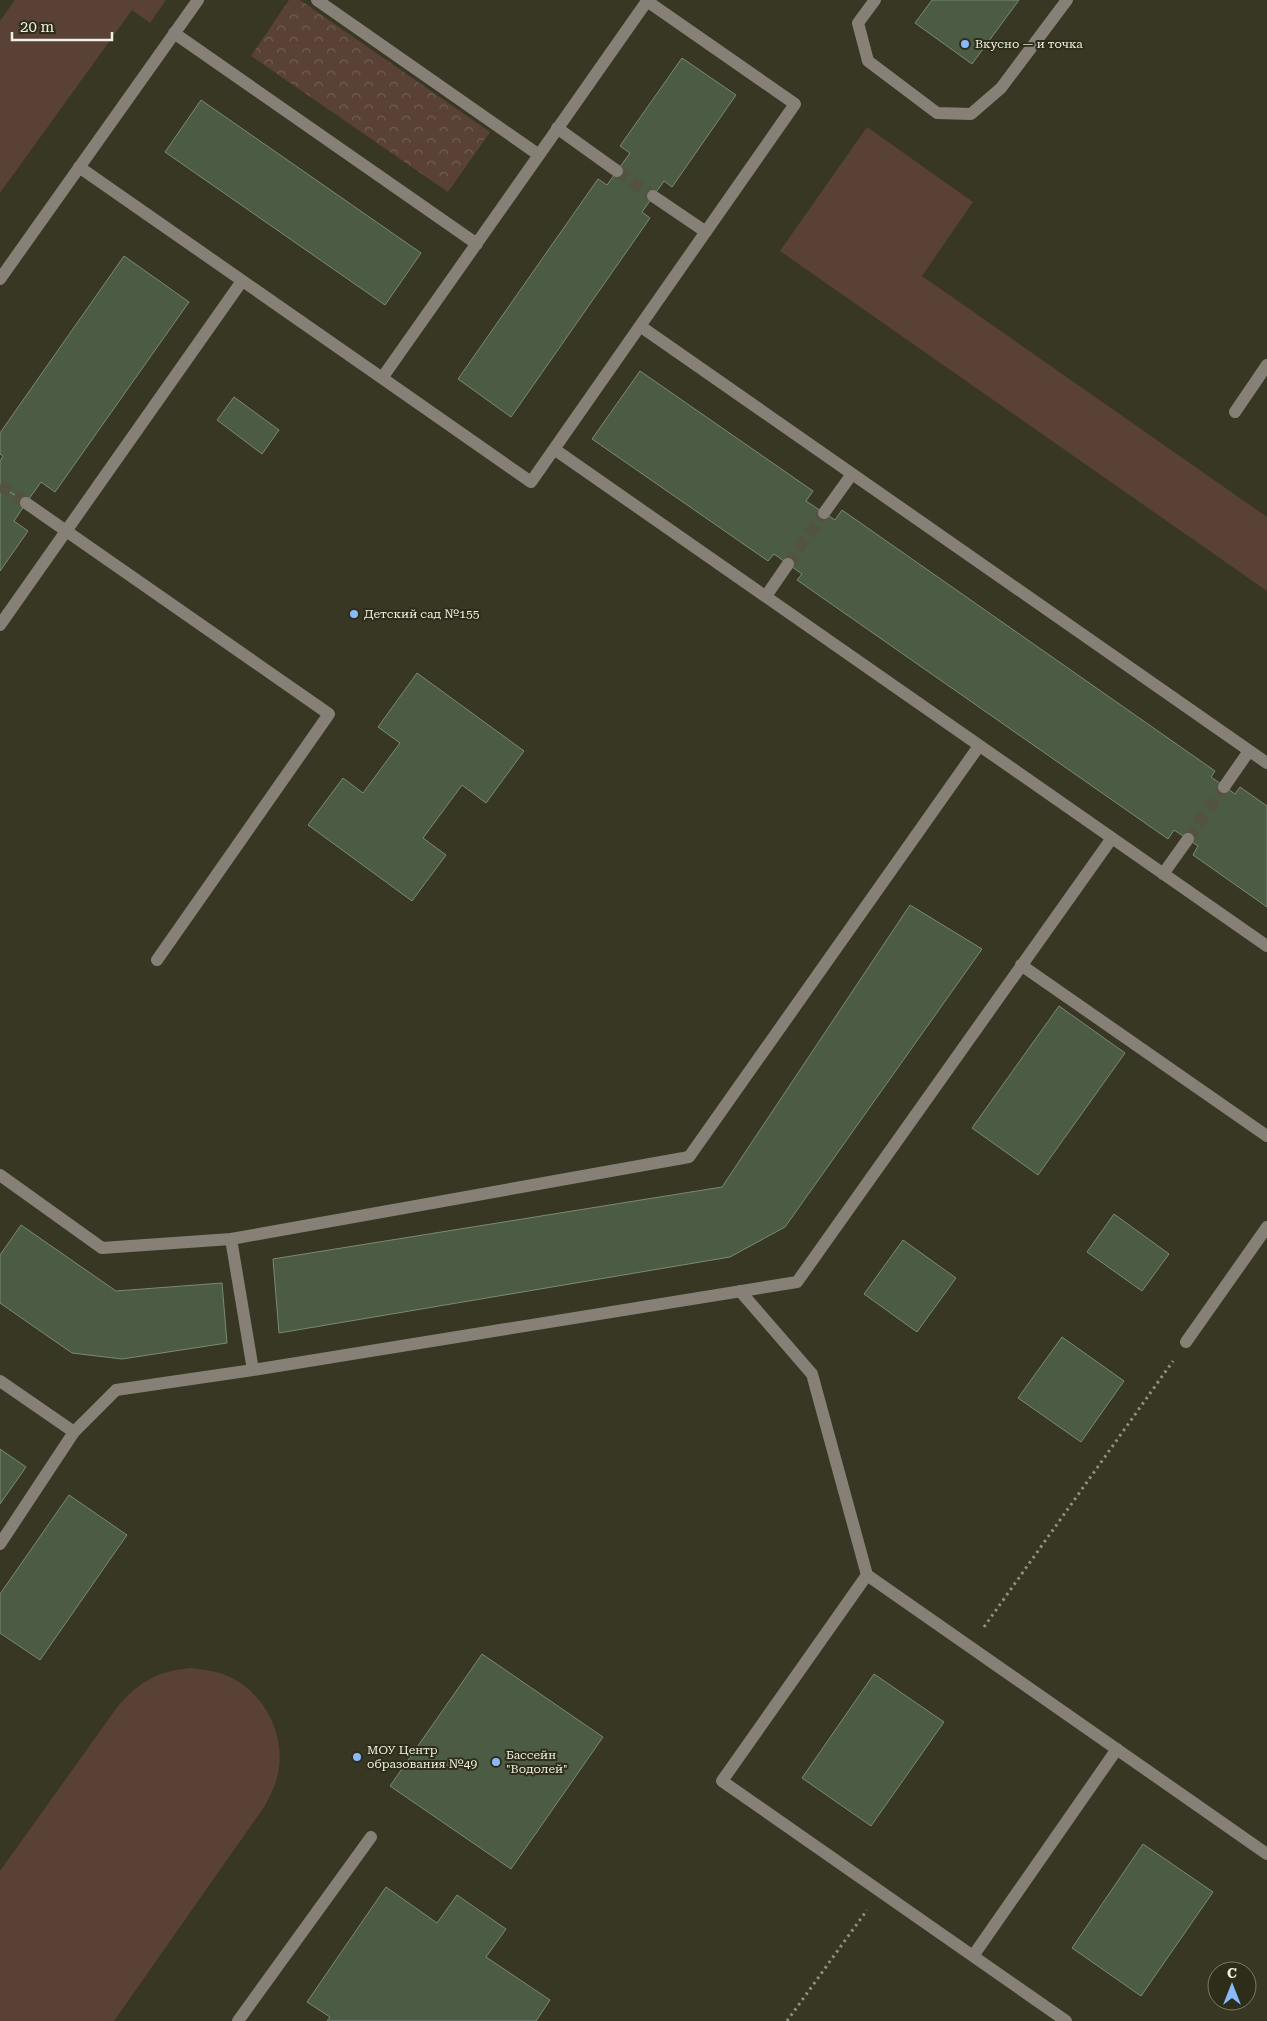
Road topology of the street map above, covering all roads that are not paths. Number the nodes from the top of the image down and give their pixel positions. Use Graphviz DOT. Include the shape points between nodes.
graph roads {
  1 [pos="198,0"];
  2 [pos="317,0"];
  3 [pos="647,0"];
  4 [pos="874,0"];
  5 [pos="1066,0"];
  6 [pos="174,33"];
  7 [pos="557,128"];
  8 [pos="539,155"];
  9 [pos="79,167"];
  10 [pos="617,171"];
  11 [pos="654,196"];
  12 [pos="706,232"];
  13 [pos="477,244"];
  14 [pos="0,279"];
  15 [pos="242,280"];
  16 [pos="640,326"];
  17 [pos="1267,365"];
  18 [pos="382,378"];
  19 [pos="1235,412"];
  20 [pos="554,449"];
  21 [pos="852,474"];
  22 [pos="26,503"];
  23 [pos="824,513"];
  24 [pos="66,531"];
  25 [pos="788,564"];
  26 [pos="766,596"];
  27 [pos="0,626"];
  28 [pos="979,746"];
  29 [pos="1249,751"];
  30 [pos="1267,763"];
  31 [pos="1224,786"];
  32 [pos="1112,838"];
  33 [pos="1188,839"];
  34 [pos="1163,874"];
  35 [pos="1267,946"];
  36 [pos="157,960"];
  37 [pos="1021,966"];
  38 [pos="1267,1136"];
  39 [pos="0,1174"];
  40 [pos="1267,1227"];
  41 [pos="231,1239"];
  42 [pos="740,1291"];
  43 [pos="1186,1342"];
  44 [pos="253,1370"];
  45 [pos="0,1381"];
  46 [pos="74,1432"];
  47 [pos="0,1544"];
  48 [pos="867,1575"];
  49 [pos="1117,1749"];
  50 [pos="371,1836"];
  51 [pos="1267,1854"];
  52 [pos="973,1956"];
  53 [pos="238,2021"];
  54 [pos="1066,2021"];
  1 -- 6 [label="street"];
  2 -- 8 [label="street"];
  3 -- 7 [label="street"];
  3 -- 12 [label="street" via="796,104"];
  4 -- 5 [label="street" via="858,23 868,61 937,113 970,114 1001,88"];
  6 -- 9 [label="street"];
  6 -- 13 [label="street"];
  7 -- 8 [label="street"];
  7 -- 10 [label="street"];
  8 -- 13 [label="street"];
  9 -- 14 [label="street"];
  9 -- 15 [label="street"];
  11 -- 12 [label="street"];
  12 -- 16 [label="street"];
  13 -- 18 [label="street"];
  15 -- 18 [label="street"];
  15 -- 24 [label="street"];
  16 -- 20 [label="street"];
  16 -- 21 [label="street"];
  17 -- 19 [label="street"];
  18 -- 20 [label="street" via="531,482"];
  20 -- 26 [label="street"];
  21 -- 23 [label="street"];
  21 -- 29 [label="street"];
  22 -- 24 [label="street"];
  24 -- 27 [label="street"];
  24 -- 36 [label="street" via="329,714"];
  25 -- 26 [label="street"];
  26 -- 28 [label="street"];
  28 -- 32 [label="street"];
  28 -- 41 [label="street" via="689,1157"];
  29 -- 30 [label="street"];
  29 -- 31 [label="street"];
  32 -- 34 [label="street"];
  32 -- 37 [label="street"];
  33 -- 34 [label="street"];
  34 -- 35 [label="street"];
  37 -- 38 [label="street"];
  37 -- 42 [label="street" via="797,1282"];
  39 -- 41 [label="street" via="102,1248"];
  40 -- 43 [label="street"];
  41 -- 44 [label="street"];
  42 -- 44 [label="street"];
  42 -- 48 [label="street" via="812,1374"];
  44 -- 46 [label="street" via="116,1390"];
  45 -- 46 [label="street"];
  46 -- 47 [label="street"];
  48 -- 49 [label="street"];
  48 -- 52 [label="street" via="722,1781"];
  49 -- 51 [label="street"];
  49 -- 52 [label="street"];
  50 -- 53 [label="street"];
  52 -- 54 [label="street"];
}
